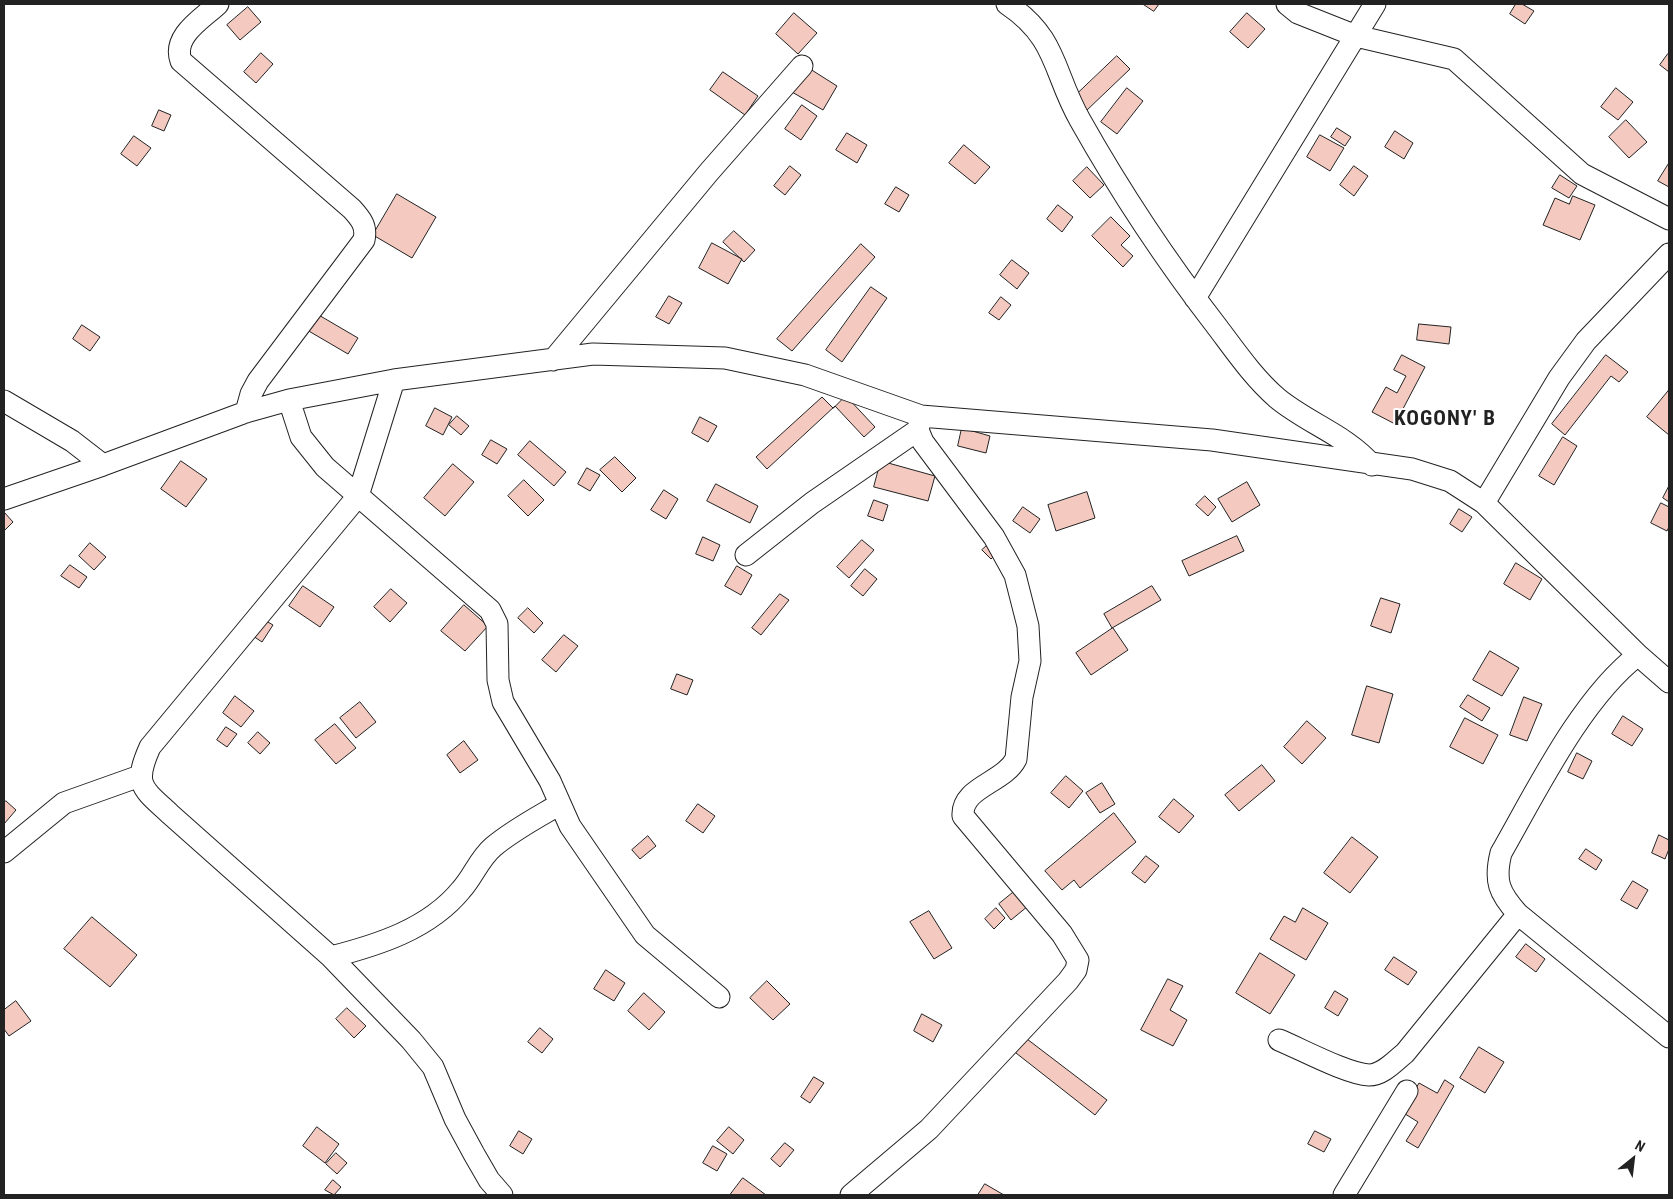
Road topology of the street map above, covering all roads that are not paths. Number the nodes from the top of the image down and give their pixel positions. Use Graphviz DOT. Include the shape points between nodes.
graph roads {
  1 [pos="218,4"];
  2 [pos="1007,4"];
  3 [pos="1287,4"];
  4 [pos="1375,4"];
  5 [pos="1356,36"];
  6 [pos="802,66"];
  7 [pos="1669,219"];
  8 [pos="1669,254"];
  9 [pos="1195,298"];
  10 [pos="554,360"];
  11 [pos="394,380"];
  12 [pos="289,400"];
  13 [pos="4,401"];
  14 [pos="246,412"];
  15 [pos="919,423"];
  16 [pos="103,465"];
  17 [pos="1372,465"];
  18 [pos="358,496"];
  19 [pos="4,499"];
  20 [pos="1484,503"];
  21 [pos="746,555"];
  22 [pos="1638,655"];
  23 [pos="1669,682"];
  24 [pos="141,781"];
  25 [pos="560,804"];
  26 [pos="4,852"];
  27 [pos="1518,914"];
  28 [pos="331,957"];
  29 [pos="719,997"];
  30 [pos="1669,1037"];
  31 [pos="1279,1040"];
  32 [pos="1407,1091"];
  33 [pos="502,1195"];
  34 [pos="851,1195"];
  35 [pos="1344,1195"];
  1 -- 14 [label="street" via="179,42 181,61 352,209 366,230 364,240 258,381"];
  2 -- 9 [label="street" via="1027,17 1044,38 1079,118 1145,230"];
  3 -- 5 [label="street" via="1298,13"];
  4 -- 5 [label="street"];
  5 -- 7 [label="street" via="1454,59 1582,174"];
  5 -- 9 [label="street"];
  6 -- 10 [label="street" via="709,172"];
  8 -- 20 [label="street" via="1586,341 1559,378"];
  9 -- 17 [label="street" via="1255,376 1277,398 1359,450"];
  10 -- 11 [label="street"];
  10 -- 15 [label="street" via="593,354 725,358 805,375"];
  11 -- 12 [label="street"];
  11 -- 18 [label="street"];
  12 -- 14 [label="street"];
  12 -- 18 [label="street" via="301,437 325,467"];
  13 -- 16 [label="street" via="72,441"];
  14 -- 16 [label="street"];
  15 -- 17 [label="street" via="1212,440"];
  15 -- 21 [label="street"];
  15 -- 34 [label="street" via="934,460 994,537 1015,575 1028,626 1030,661 1022,697 1016,759 1008,770 967,798 962,816 1062,934 1078,960 1068,981 929,1130"];
  16 -- 19 [label="street"];
  17 -- 20 [label="street" via="1412,469 1450,481"];
  18 -- 24 [label="street" via="150,747 141,768"];
  18 -- 25 [label="street" via="490,610 497,624 498,680 503,702"];
  20 -- 22 [label="street"];
  22 -- 23 [label="street"];
  22 -- 27 [label="street" via="1606,685 1562,746 1501,853 1496,870 1500,890"];
  24 -- 26 [label="street" via="137,777 64,803"];
  24 -- 28 [label="street" via="149,794"];
  25 -- 28 [label="street" via="492,848 461,891 418,926 383,942"];
  25 -- 29 [label="street" via="570,826 644,935"];
  27 -- 30 [label="street"];
  27 -- 31 [label="street" via="1405,1053 1386,1069 1371,1075 1354,1072"];
  28 -- 33 [label="street" via="433,1067 455,1119 489,1180"];
  32 -- 35 [label="street"];
}
